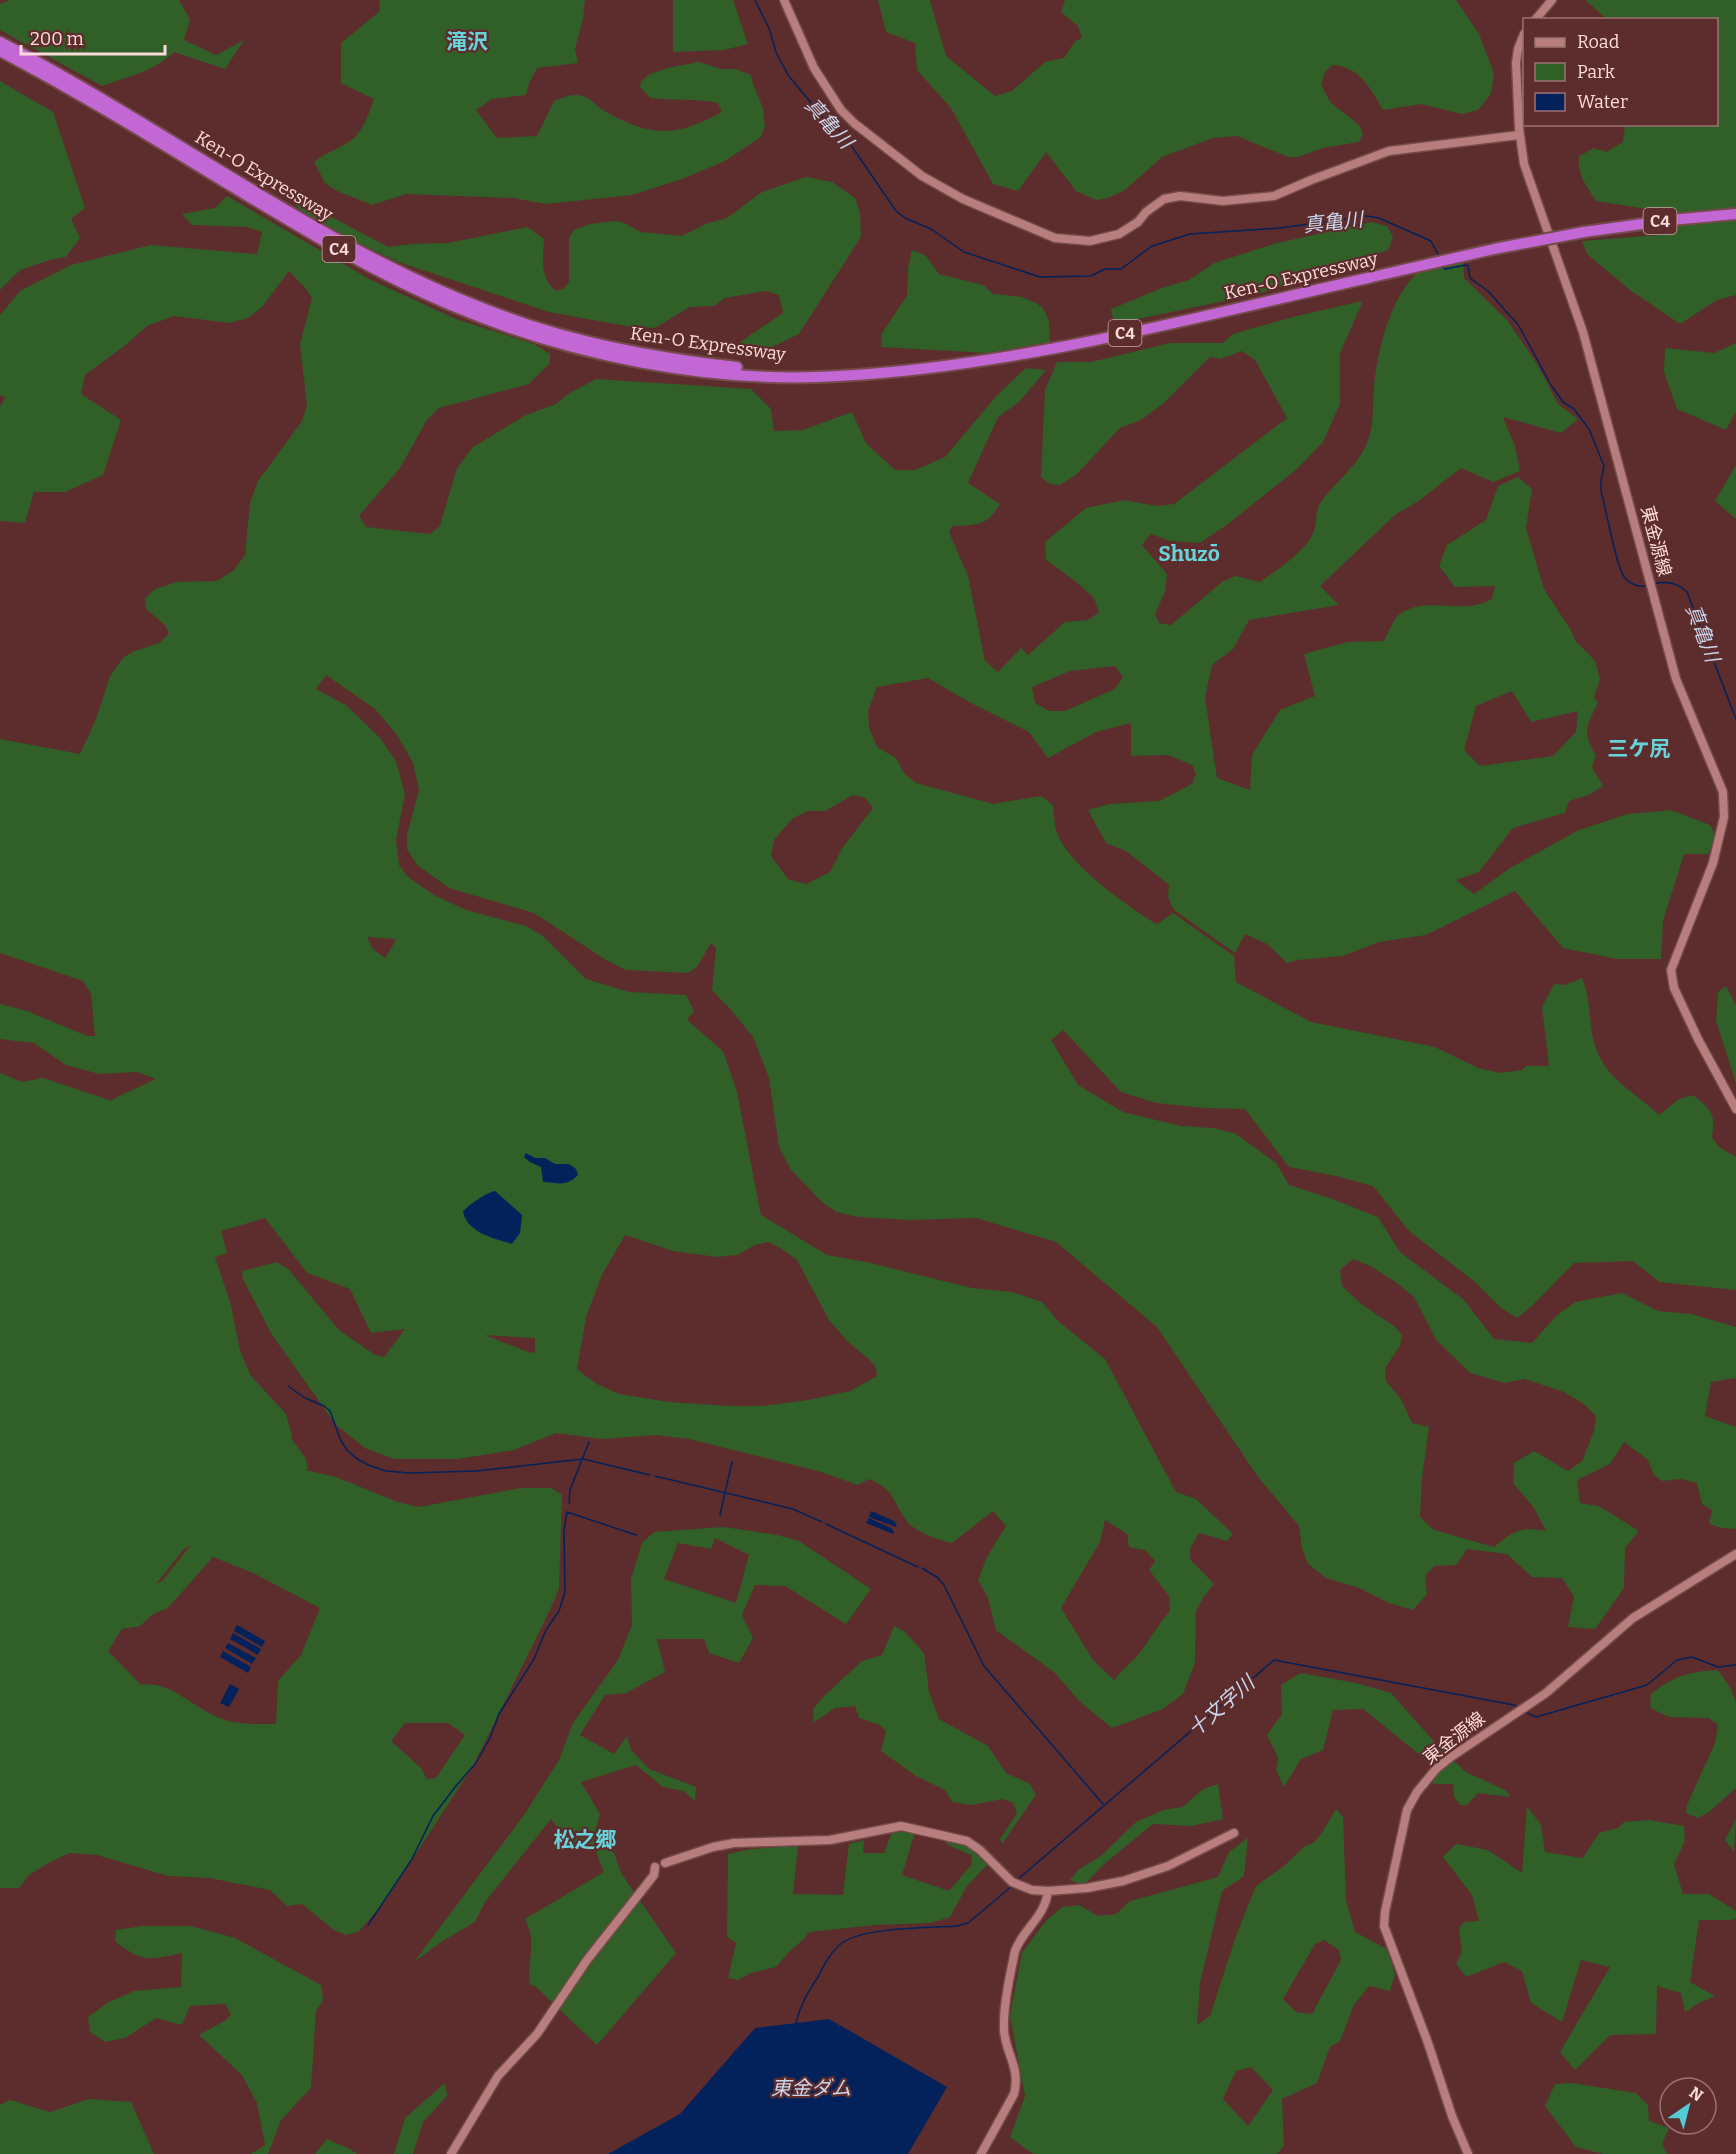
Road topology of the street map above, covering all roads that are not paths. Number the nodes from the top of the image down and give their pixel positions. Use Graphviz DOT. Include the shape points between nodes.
graph roads {
  1 [pos="784,0"];
  2 [pos="1552,0"];
  3 [pos="1537,18"];
  4 [pos="1523,37"];
  5 [pos="0,42"];
  6 [pos="0,51"];
  7 [pos="1520,135"];
  8 [pos="1736,214"];
  9 [pos="875,373"];
  10 [pos="1736,1109"];
  11 [pos="1736,1554"];
  12 [pos="1234,1833"];
  13 [pos="665,1863"];
  14 [pos="655,1867"];
  15 [pos="1048,1891"];
  16 [pos="451,2154"];
  17 [pos="981,2154"];
  18 [pos="1468,2154"];
  1 -- 7 [label="street" via="814,68 854,123 922,176 963,199 1055,238 1090,241 1119,234 1164,199 1180,196 1223,201 1274,196 1389,151"];
  2 -- 3 [label="street"];
  4 -- 7 [label="street, 東金源線" via="1516,63"];
  5 -- 9 [label="highway, Ken-O Expressway / C4" via="344,243 416,280 499,315 587,341 681,360 772,370"];
  6 -- 9 [label="highway, Ken-O Expressway / C4" via="340,250 412,287 494,322 584,350 680,368 772,376"];
  7 -- 10 [label="street, 東金源線" via="1524,164 1583,332 1676,679 1723,792 1724,817 1713,863 1671,970 1674,988"];
  8 -- 9 [label="highway, Ken-O Expressway / C4, bridge" via="1584,232 1041,352"];
  11 -- 18 [label="street, 東金源線" via="1633,1618 1546,1693 1451,1757 1436,1769 1407,1810 1384,1926"];
  12 -- 15 [label="street" via="1168,1866 1123,1881"];
  13 -- 15 [label="street" via="734,1843 830,1840 901,1826 967,1841 1012,1882"];
  14 -- 16 [label="street" via="654,1875 587,1960 537,2034 496,2079"];
  15 -- 17 [label="street" via="1040,1916 1015,1952 1004,2034 1017,2084"];
}
